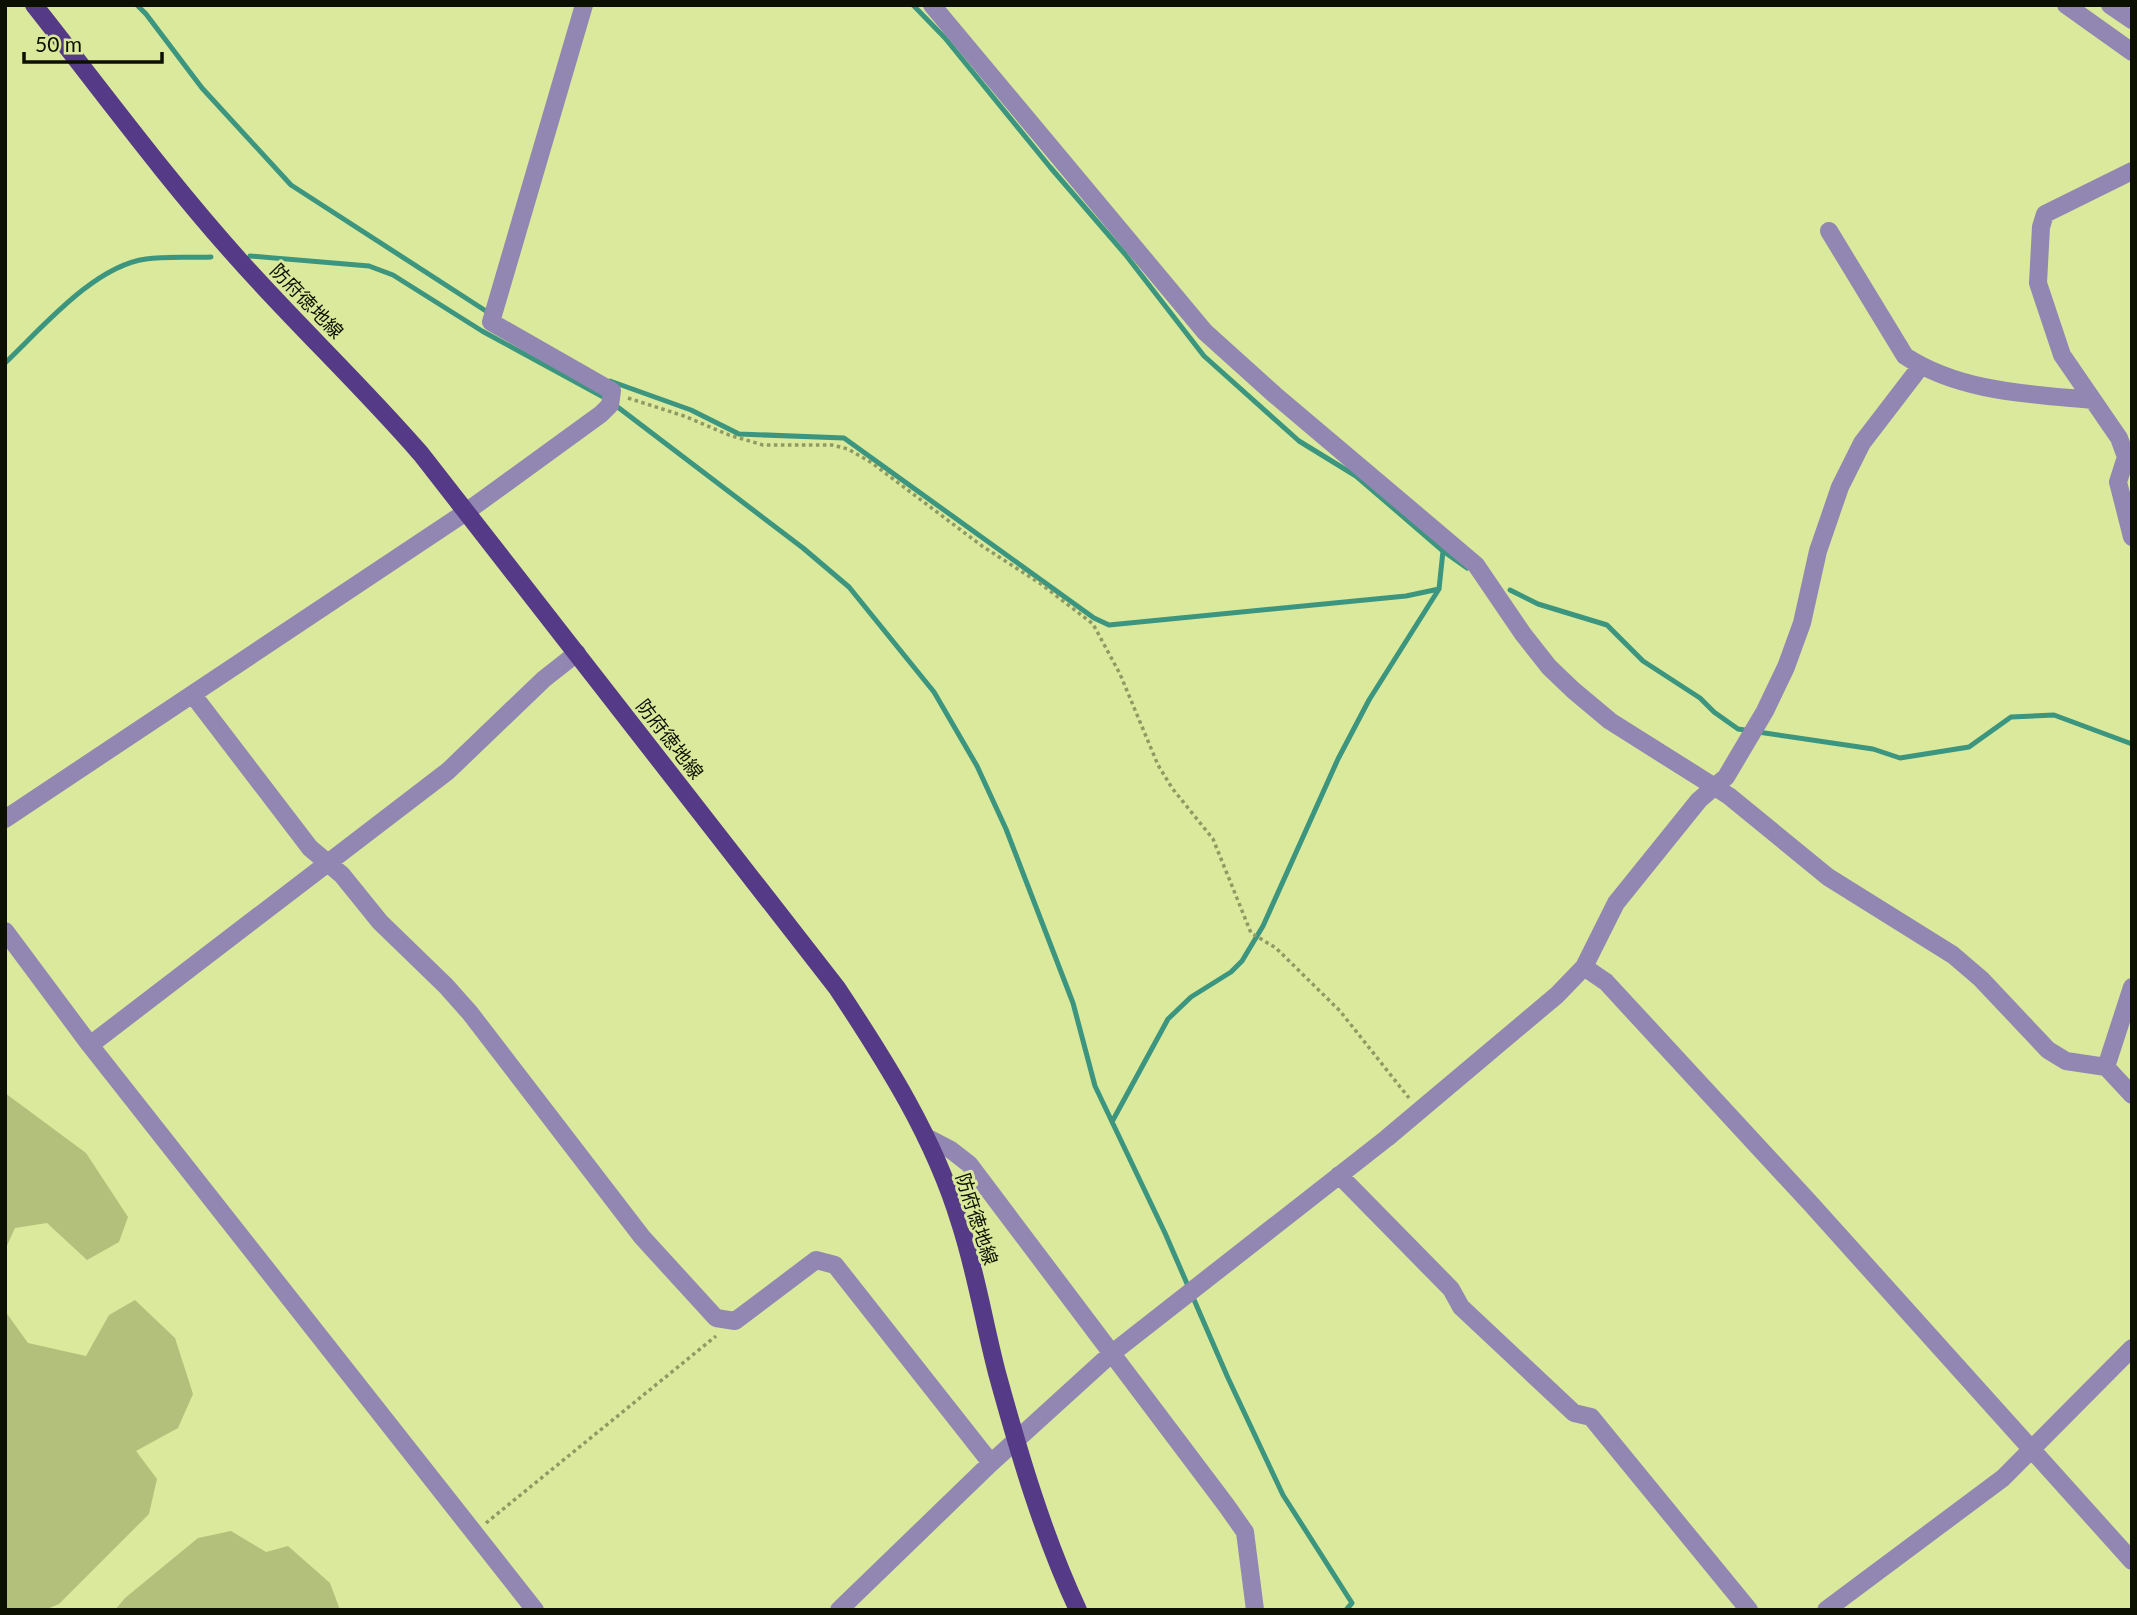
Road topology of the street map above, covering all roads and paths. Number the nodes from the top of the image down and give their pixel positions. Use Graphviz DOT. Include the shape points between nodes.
graph roads {
  1 [pos="34,5"];
  2 [pos="584,5"];
  3 [pos="932,5"];
  4 [pos="2066,5"];
  5 [pos="2110,5"];
  6 [pos="2132,20"];
  7 [pos="2132,52"];
  8 [pos="2132,171"];
  9 [pos="1829,231"];
  10 [pos="1921,366"];
  11 [pos="612,397"];
  12 [pos="2092,400"];
  13 [pos="2129,458"];
  14 [pos="466,512"];
  15 [pos="2132,537"];
  16 [pos="578,653"];
  17 [pos="193,695"];
  18 [pos="1714,786"];
  19 [pos="5,819"];
  20 [pos="328,865"];
  21 [pos="5,931"];
  22 [pos="1584,967"];
  23 [pos="2132,987"];
  24 [pos="90,1045"];
  25 [pos="2106,1067"];
  26 [pos="2132,1095"];
  27 [pos="1419,1111"];
  28 [pos="926,1136"];
  29 [pos="1339,1175"];
  30 [pos="727,1320"];
  31 [pos="2132,1348"];
  32 [pos="1111,1354"];
  33 [pos="1017,1441"];
  34 [pos="2032,1448"];
  35 [pos="991,1463"];
  36 [pos="473,1533"];
  37 [pos="2132,1561"];
  38 [pos="535,1610"];
  39 [pos="839,1610"];
  40 [pos="1078,1610"];
  41 [pos="1255,1610"];
  42 [pos="1749,1610"];
  43 [pos="1826,1610"];
  1 -- 14 [label="main road, 防府徳地線" via="219,237 375,401"];
  2 -- 11 [label="street" via="491,322 612,391"];
  3 -- 18 [label="street" via="1205,332 1476,565 1523,634 1573,690 1610,721"];
  4 -- 7 [label="street"];
  5 -- 6 [label="street"];
  8 -- 12 [label="street" via="2045,214 2040,227 2038,283 2062,355"];
  9 -- 10 [label="street" via="1905,356"];
  10 -- 12 [label="street" via="1993,390"];
  10 -- 18 [label="street" via="1862,443 1846,475 1818,551 1802,623 1786,667 1726,778"];
  11 -- 14 [label="street" via="601,414"];
  11 -- 27 [label="path" via="645,403 763,445 848,449 1093,624 1120,674 1158,765 1213,839 1251,933 1276,948 1340,1011"];
  12 -- 13 [label="street"];
  13 -- 15 [label="street" via="2119,482"];
  14 -- 16 [label="main road, 防府徳地線"];
  14 -- 17 [label="street"];
  16 -- 20 [label="street" via="544,679 448,771"];
  16 -- 28 [label="main road, 防府徳地線" via="836,988 890,1068"];
  17 -- 19 [label="street"];
  17 -- 20 [label="street" via="310,848"];
  18 -- 22 [label="street" via="1616,903"];
  18 -- 25 [label="street" via="1828,877 1953,955 1981,978 2048,1050 2066,1061"];
  20 -- 24 [label="street"];
  20 -- 30 [label="street" via="446,986 642,1237 716,1318"];
  21 -- 24 [label="street"];
  22 -- 27 [label="street"];
  22 -- 34 [label="street" via="1606,982"];
  23 -- 25 [label="street"];
  24 -- 36 [label="street"];
  25 -- 26 [label="street"];
  27 -- 29 [label="street"];
  28 -- 32 [label="street" via="969,1164"];
  28 -- 33 [label="main road, 防府徳地線" via="960,1222"];
  29 -- 32 [label="street"];
  29 -- 42 [label="street" via="1451,1289 1461,1307 1574,1413 1591,1417"];
  30 -- 35 [label="street" via="735,1321 816,1260 835,1265"];
  30 -- 36 [label="path" via="721,1332"];
  31 -- 34 [label="street"];
  32 -- 33 [label="street"];
  32 -- 41 [label="street" via="1245,1532"];
  33 -- 35 [label="street"];
  33 -- 40 [label="main road, 防府徳地線" via="1045,1531"];
  34 -- 37 [label="street"];
  34 -- 43 [label="street" via="2003,1478"];
  35 -- 39 [label="street"];
  36 -- 38 [label="street"];
}
